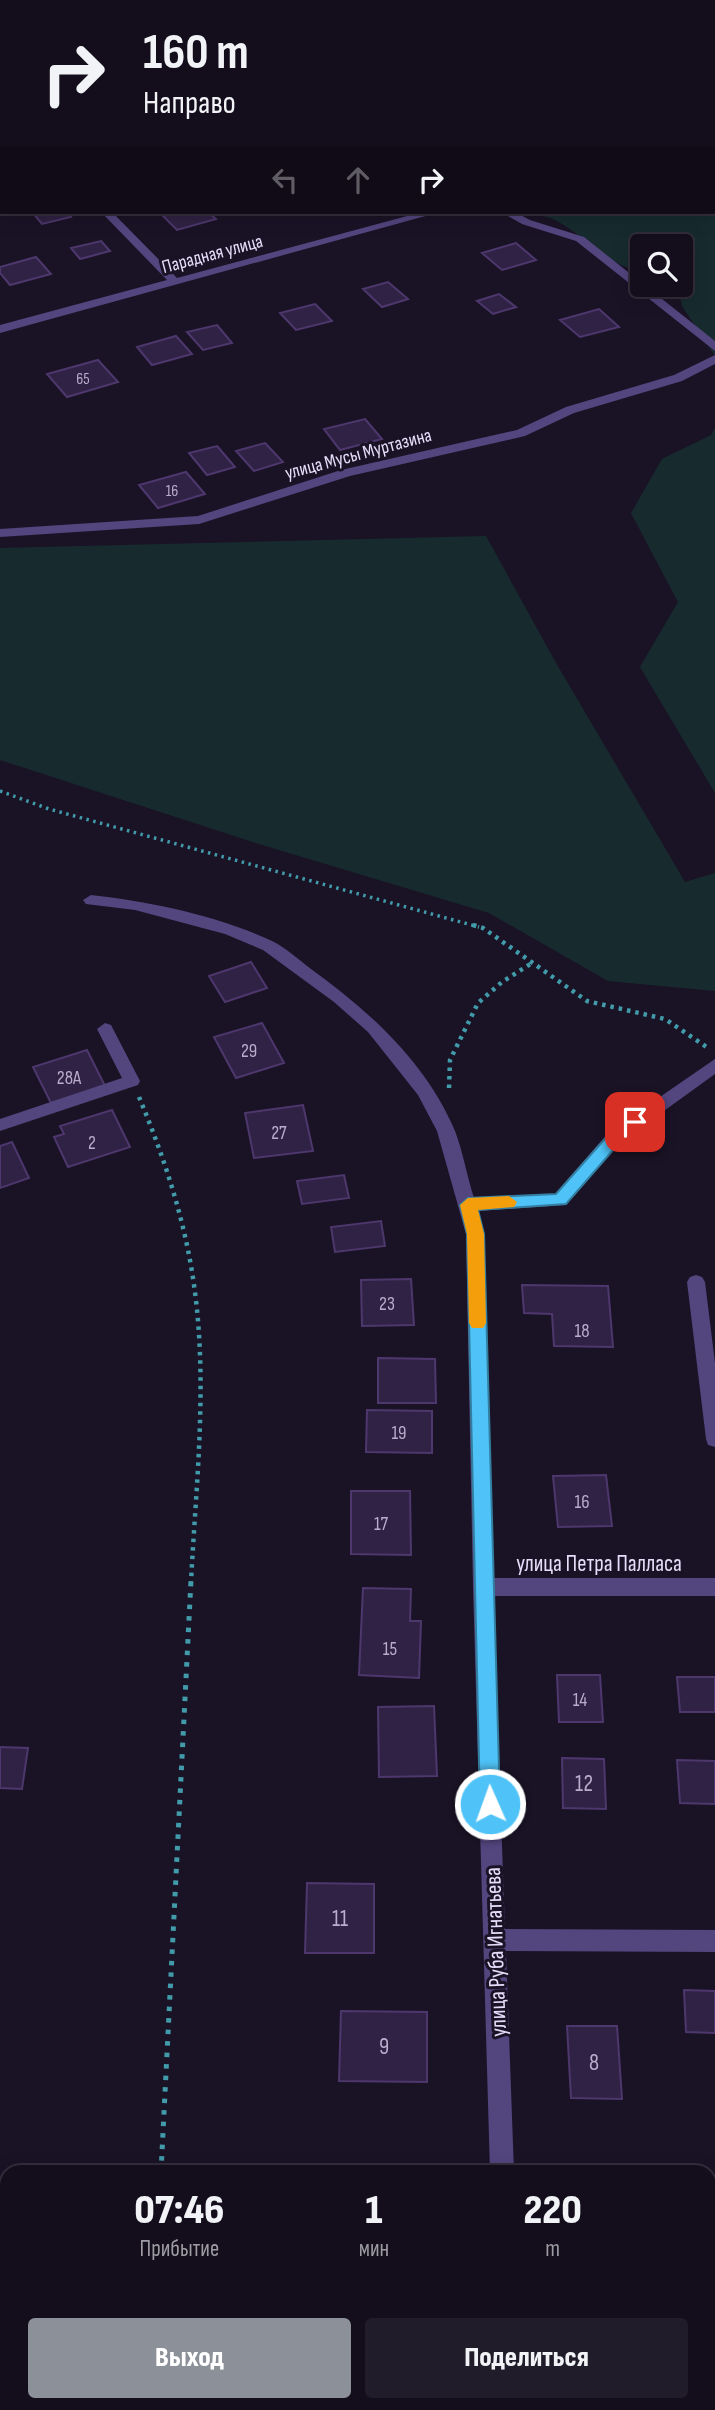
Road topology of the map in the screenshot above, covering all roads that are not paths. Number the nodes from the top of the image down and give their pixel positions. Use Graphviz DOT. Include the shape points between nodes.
graph roads {
  1 [pos="108,214"];
  2 [pos="413,214"];
  3 [pos="511,214"];
  4 [pos="174,281"];
  5 [pos="0,329"];
  6 [pos="715,347"];
  7 [pos="715,359"];
  8 [pos="0,533"];
  9 [pos="91,900"];
  10 [pos="105,1029"];
  11 [pos="715,1065"];
  12 [pos="0,1125"];
  13 [pos="468,1205"];
  14 [pos="696,1282"];
  15 [pos="715,1439"];
  16 [pos="483,1587"];
  17 [pos="715,1587"];
  18 [pos="495,1940"];
  19 [pos="715,1941"];
  20 [pos="502,2165"];
  1 -- 4 [label="street"];
  2 -- 4 [label="street, Парадная улица"];
  3 -- 6 [label="street" via="580,239"];
  4 -- 5 [label="street, Парадная улица"];
  7 -- 8 [label="street, улица Мусы Муртазина" via="678,378 570,411 521,433 346,473 199,520"];
  9 -- 13 [label="street, улица Руба Игнатьева" via="135,905 230,930 270,946 340,998 374,1028 424,1091 446,1131"];
  10 -- 12 [label="street" via="132,1081"];
  11 -- 13 [label="street" via="615,1137 560,1200"];
  13 -- 16 [label="street, улица Руба Игнатьева" via="475,1234"];
  14 -- 15 [label="street"];
  16 -- 17 [label="street, улица Петра Палласа"];
  16 -- 18 [label="street, улица Руба Игнатьева"];
  18 -- 19 [label="street"];
  18 -- 20 [label="street, улица Руба Игнатьева"];
}
